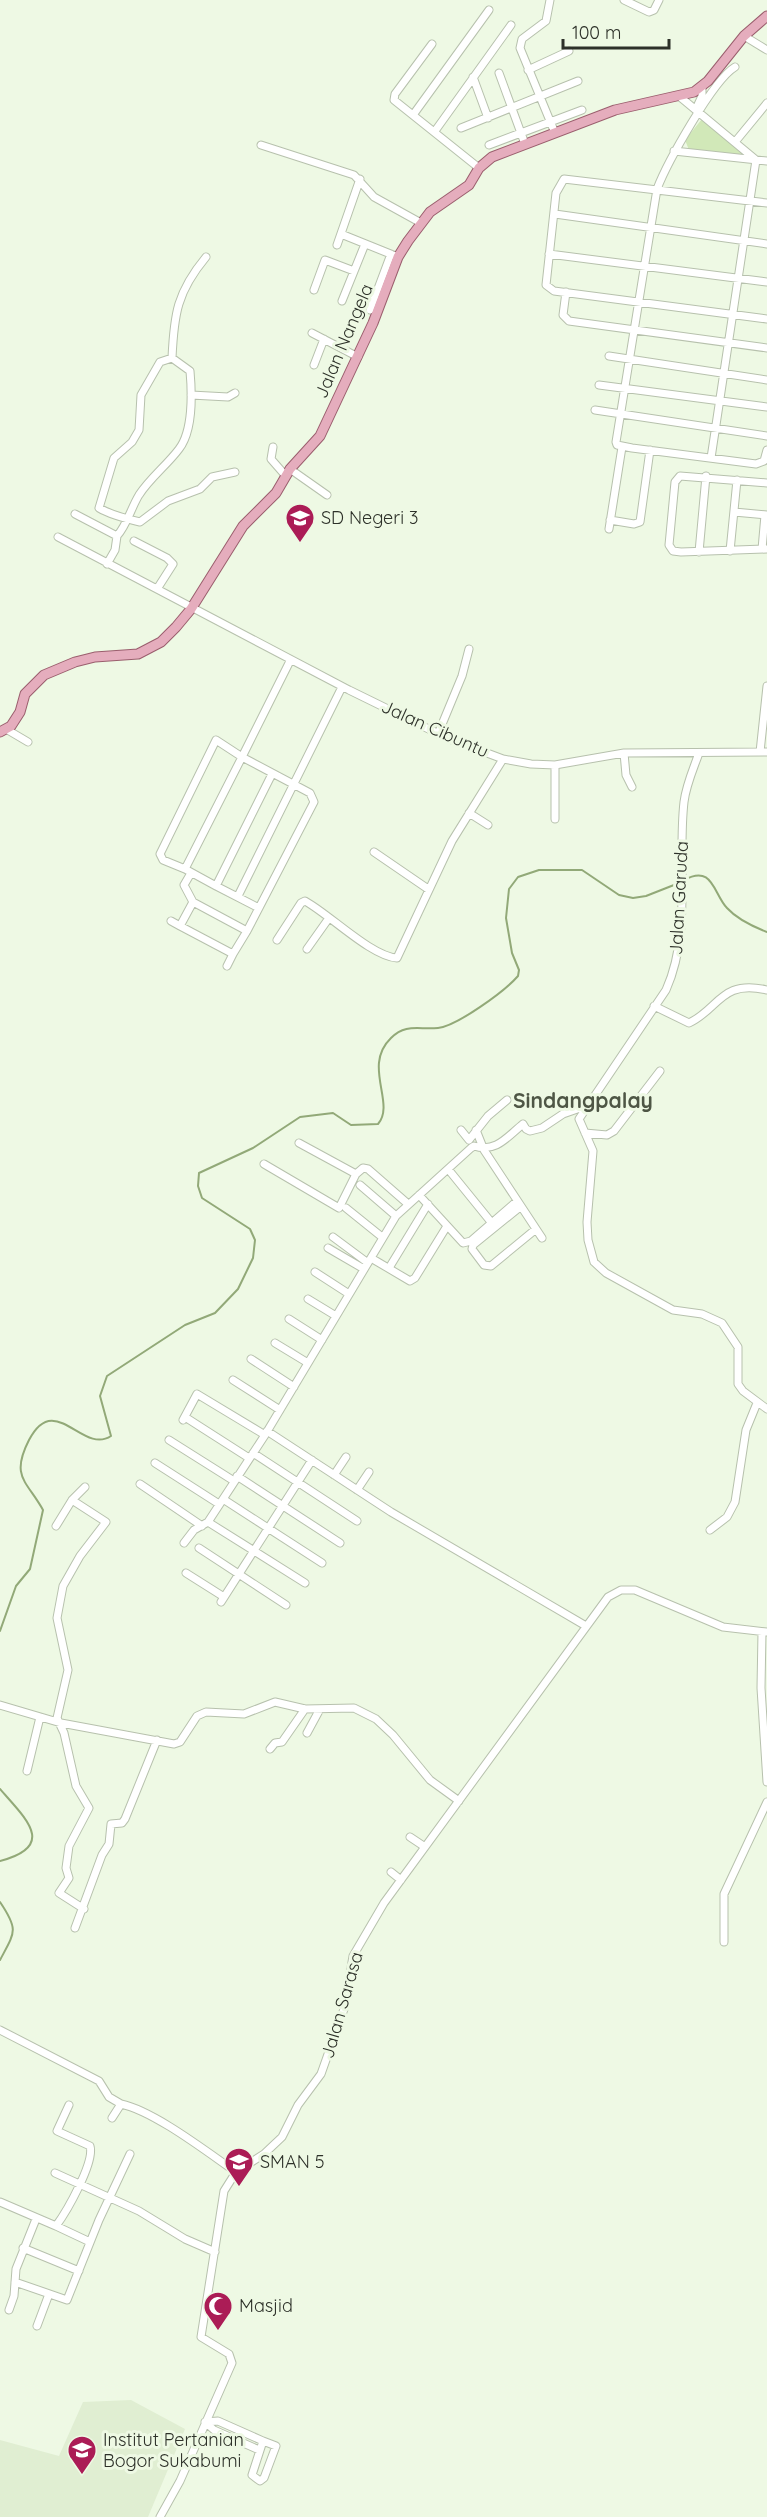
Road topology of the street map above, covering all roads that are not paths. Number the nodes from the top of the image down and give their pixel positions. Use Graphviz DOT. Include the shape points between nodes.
graph roads {
  1 [pos="550,0"];
  2 [pos="624,0"];
  3 [pos="659,0"];
  4 [pos="489,10"];
  5 [pos="767,16"];
  6 [pos="511,25"];
  7 [pos="744,36"];
  8 [pos="432,44"];
  9 [pos="767,50"];
  10 [pos="569,51"];
  11 [pos="735,67"];
  12 [pos="528,70"];
  13 [pos="499,73"];
  14 [pos="473,77"];
  15 [pos="578,81"];
  16 [pos="702,88"];
  17 [pos="679,96"];
  18 [pos="539,97"];
  19 [pos="767,104"];
  20 [pos="510,109"];
  21 [pos="582,110"];
  22 [pos="697,111"];
  23 [pos="413,115"];
  24 [pos="488,118"];
  25 [pos="549,122"];
  26 [pos="461,128"];
  27 [pos="435,131"];
  28 [pos="521,133"];
  29 [pos="555,133"];
  30 [pos="735,142"];
  31 [pos="525,144"];
  32 [pos="261,145"];
  33 [pos="489,145"];
  34 [pos="674,151"];
  35 [pos="756,160"];
  36 [pos="767,161"];
  37 [pos="479,168"];
  38 [pos="360,179"];
  39 [pos="657,189"];
  40 [pos="748,201"];
  41 [pos="767,203"];
  42 [pos="555,214"];
  43 [pos="421,223"];
  44 [pos="650,228"];
  45 [pos="340,234"];
  46 [pos="742,240"];
  47 [pos="767,243"];
  48 [pos="365,244"];
  49 [pos="337,245"];
  50 [pos="549,254"];
  51 [pos="395,256"];
  52 [pos="206,257"];
  53 [pos="644,265"];
  54 [pos="354,271"];
  55 [pos="738,278"];
  56 [pos="767,282"];
  57 [pos="314,290"];
  58 [pos="566,292"];
  59 [pos="342,301"];
  60 [pos="638,303"];
  61 [pos="370,310"];
  62 [pos="732,315"];
  63 [pos="767,319"];
  64 [pos="634,332"];
  65 [pos="312,333"];
  66 [pos="324,339"];
  67 [pos="728,344"];
  68 [pos="767,348"];
  69 [pos="609,356"];
  70 [pos="358,357"];
  71 [pos="172,358"];
  72 [pos="629,359"];
  73 [pos="314,364"];
  74 [pos="724,374"];
  75 [pos="767,380"];
  76 [pos="599,385"];
  77 [pos="624,388"];
  78 [pos="235,393"];
  79 [pos="191,395"];
  80 [pos="720,401"];
  81 [pos="767,407"];
  82 [pos="595,410"];
  83 [pos="620,415"];
  84 [pos="716,428"];
  85 [pos="767,436"];
  86 [pos="273,447"];
  87 [pos="622,447"];
  88 [pos="650,450"];
  89 [pos="767,450"];
  90 [pos="711,458"];
  91 [pos="235,472"];
  92 [pos="288,472"];
  93 [pos="706,476"];
  94 [pos="737,480"];
  95 [pos="767,483"];
  96 [pos="327,495"];
  97 [pos="734,512"];
  98 [pos="75,514"];
  99 [pos="766,515"];
  100 [pos="128,517"];
  101 [pos="610,520"];
  102 [pos="609,529"];
  103 [pos="117,536"];
  104 [pos="58,537"];
  105 [pos="134,541"];
  106 [pos="764,549"];
  107 [pos="730,551"];
  108 [pos="699,552"];
  109 [pos="107,564"];
  110 [pos="157,589"];
  111 [pos="191,609"];
  112 [pos="469,650"];
  113 [pos="290,661"];
  114 [pos="767,686"];
  115 [pos="342,687"];
  116 [pos="3,730"];
  117 [pos="438,734"];
  118 [pos="28,742"];
  119 [pos="764,752"];
  120 [pos="624,753"];
  121 [pos="699,753"];
  122 [pos="242,757"];
  123 [pos="503,759"];
  124 [pos="555,765"];
  125 [pos="272,774"];
  126 [pos="293,785"];
  127 [pos="632,787"];
  128 [pos="469,813"];
  129 [pos="555,819"];
  130 [pos="488,825"];
  131 [pos="374,852"];
  132 [pos="188,871"];
  133 [pos="216,886"];
  134 [pos="428,889"];
  135 [pos="237,896"];
  136 [pos="193,902"];
  137 [pos="259,908"];
  138 [pos="329,918"];
  139 [pos="171,921"];
  140 [pos="180,926"];
  141 [pos="247,931"];
  142 [pos="277,940"];
  143 [pos="307,949"];
  144 [pos="233,954"];
  145 [pos="227,966"];
  146 [pos="767,990"];
  147 [pos="654,1006"];
  148 [pos="660,1071"];
  149 [pos="507,1100"];
  150 [pos="586,1106"];
  151 [pos="461,1130"];
  152 [pos="476,1130"];
  153 [pos="585,1132"];
  154 [pos="299,1143"];
  155 [pos="484,1150"];
  156 [pos="264,1164"];
  157 [pos="448,1169"];
  158 [pos="356,1174"];
  159 [pos="360,1185"];
  160 [pos="419,1195"];
  161 [pos="408,1204"];
  162 [pos="428,1204"];
  163 [pos="518,1204"];
  164 [pos="345,1208"];
  165 [pos="396,1216"];
  166 [pos="491,1222"];
  167 [pos="447,1226"];
  168 [pos="536,1229"];
  169 [pos="382,1237"];
  170 [pos="333,1238"];
  171 [pos="542,1238"];
  172 [pos="328,1248"];
  173 [pos="368,1263"];
  174 [pos="389,1268"];
  175 [pos="315,1272"];
  176 [pos="349,1294"];
  177 [pos="308,1299"];
  178 [pos="336,1316"];
  179 [pos="289,1319"];
  180 [pos="322,1340"];
  181 [pos="275,1343"];
  182 [pos="251,1359"];
  183 [pos="308,1363"];
  184 [pos="233,1380"];
  185 [pos="294,1387"];
  186 [pos="757,1403"];
  187 [pos="767,1409"];
  188 [pos="280,1410"];
  189 [pos="266,1433"];
  190 [pos="169,1440"];
  191 [pos="251,1455"];
  192 [pos="346,1457"];
  193 [pos="312,1460"];
  194 [pos="155,1463"];
  195 [pos="369,1472"];
  196 [pos="334,1475"];
  197 [pos="236,1479"];
  198 [pos="298,1482"];
  199 [pos="140,1484"];
  200 [pos="86,1487"];
  201 [pos="357,1490"];
  202 [pos="72,1500"];
  203 [pos="221,1502"];
  204 [pos="283,1506"];
  205 [pos="357,1521"];
  206 [pos="205,1524"];
  207 [pos="56,1526"];
  208 [pos="269,1529"];
  209 [pos="710,1530"];
  210 [pos="184,1543"];
  211 [pos="340,1543"];
  212 [pos="200,1548"];
  213 [pos="254,1551"];
  214 [pos="322,1563"];
  215 [pos="186,1573"];
  216 [pos="240,1574"];
  217 [pos="305,1583"];
  218 [pos="286,1605"];
  219 [pos="586,1626"];
  220 [pos="765,1632"];
  221 [pos="0,1705"];
  222 [pos="305,1708"];
  223 [pos="320,1709"];
  224 [pos="40,1717"];
  225 [pos="61,1723"];
  226 [pos="307,1732"];
  227 [pos="157,1740"];
  228 [pos="270,1749"];
  229 [pos="27,1771"];
  230 [pos="767,1782"];
  231 [pos="459,1801"];
  232 [pos="767,1802"];
  233 [pos="410,1837"];
  234 [pos="425,1847"];
  235 [pos="391,1872"];
  236 [pos="401,1880"];
  237 [pos="84,1909"];
  238 [pos="75,1928"];
  239 [pos="724,1942"];
  240 [pos="0,2030"];
  241 [pos="121,2104"];
  242 [pos="69,2105"];
  243 [pos="112,2118"];
  244 [pos="130,2154"];
  245 [pos="236,2172"];
  246 [pos="55,2173"];
  247 [pos="80,2184"];
  248 [pos="109,2199"];
  249 [pos="0,2202"];
  250 [pos="36,2219"];
  251 [pos="56,2226"];
  252 [pos="90,2242"];
  253 [pos="23,2248"];
  254 [pos="215,2252"];
  255 [pos="79,2271"];
  256 [pos="15,2282"];
  257 [pos="49,2294"];
  258 [pos="9,2310"];
  259 [pos="37,2326"];
  260 [pos="205,2422"];
  261 [pos="263,2441"];
  262 [pos="259,2450"];
  263 [pos="160,2517"];
  1 -- 12 [label="street" via="546,21 521,41"];
  2 -- 3 [label="street" via="649,12"];
  4 -- 23 [label="street"];
  5 -- 7 [label="main road"];
  6 -- 14 [label="street"];
  7 -- 9 [label="street"];
  7 -- 16 [label="main road"];
  8 -- 23 [label="street" via="394,97"];
  10 -- 12 [label="street"];
  11 -- 22 [label="street"];
  12 -- 18 [label="street"];
  13 -- 20 [label="street"];
  14 -- 24 [label="street"];
  14 -- 27 [label="street"];
  15 -- 18 [label="street"];
  16 -- 17 [label="main road, Jalan Nangela"];
  16 -- 22 [label="street"];
  17 -- 22 [label="street"];
  17 -- 29 [label="main road, Jalan Nangela" via="615,110"];
  18 -- 20 [label="street"];
  18 -- 25 [label="street"];
  19 -- 30 [label="street"];
  20 -- 24 [label="street"];
  20 -- 28 [label="street"];
  21 -- 25 [label="street"];
  22 -- 30 [label="street"];
  22 -- 34 [label="street"];
  23 -- 27 [label="street"];
  24 -- 26 [label="street"];
  25 -- 28 [label="street"];
  25 -- 29 [label="street"];
  27 -- 37 [label="street"];
  28 -- 31 [label="street"];
  28 -- 33 [label="street"];
  29 -- 31 [label="main road, Jalan Nangela"];
  30 -- 35 [label="street"];
  31 -- 37 [label="main road, Jalan Nangela" via="492,157"];
  32 -- 38 [label="street"];
  34 -- 35 [label="street"];
  34 -- 39 [label="street"];
  35 -- 36 [label="street"];
  35 -- 40 [label="street"];
  37 -- 43 [label="main road, Jalan Nangela" via="469,185"];
  38 -- 43 [label="street" via="374,196"];
  38 -- 45 [label="street"];
  39 -- 40 [label="street"];
  39 -- 42 [label="street" via="564,179 557,189"];
  39 -- 44 [label="street"];
  40 -- 41 [label="street"];
  40 -- 46 [label="street"];
  42 -- 44 [label="street"];
  42 -- 50 [label="street"];
  43 -- 51 [label="main road, Jalan Nangela"];
  44 -- 46 [label="street"];
  44 -- 53 [label="street"];
  45 -- 48 [label="street"];
  45 -- 49 [label="street"];
  46 -- 47 [label="street"];
  46 -- 55 [label="street"];
  48 -- 51 [label="street"];
  48 -- 54 [label="street"];
  50 -- 53 [label="street"];
  50 -- 58 [label="street" via="546,287"];
  51 -- 61 [label="street"];
  51 -- 70 [label="main road, Jalan Nangela"];
  52 -- 71 [label="street" via="189,277 181,295 174,317"];
  53 -- 55 [label="street"];
  53 -- 60 [label="street"];
  54 -- 57 [label="street" via="325,260"];
  54 -- 59 [label="street"];
  55 -- 56 [label="street"];
  55 -- 62 [label="street"];
  58 -- 60 [label="street"];
  58 -- 64 [label="street" via="562,312 566,320"];
  60 -- 62 [label="street"];
  60 -- 64 [label="street"];
  62 -- 63 [label="street"];
  62 -- 67 [label="street"];
  64 -- 67 [label="street"];
  64 -- 72 [label="street"];
  65 -- 66 [label="street"];
  66 -- 70 [label="street"];
  66 -- 73 [label="street"];
  67 -- 68 [label="street"];
  67 -- 74 [label="street"];
  69 -- 72 [label="street"];
  70 -- 92 [label="main road, Jalan Nangela" via="320,436"];
  71 -- 79 [label="street" via="190,372"];
  71 -- 100 [label="street" via="160,363 141,395 139,430 114,458 98,505 102,510"];
  72 -- 74 [label="street"];
  72 -- 77 [label="street"];
  74 -- 75 [label="street"];
  74 -- 80 [label="street"];
  76 -- 77 [label="street"];
  77 -- 80 [label="street"];
  77 -- 83 [label="street"];
  78 -- 79 [label="street" via="228,397"];
  79 -- 100 [label="street" via="182,446 140,494"];
  80 -- 81 [label="street"];
  80 -- 84 [label="street"];
  82 -- 83 [label="street"];
  83 -- 84 [label="street"];
  83 -- 87 [label="street" via="616,442"];
  84 -- 85 [label="street"];
  84 -- 90 [label="street"];
  86 -- 92 [label="street" via="271,459"];
  87 -- 88 [label="street"];
  87 -- 101 [label="street"];
  88 -- 90 [label="street"];
  88 -- 101 [label="street" via="640,522"];
  89 -- 90 [label="street" via="766,459 759,465"];
  91 -- 100 [label="street" via="212,477 200,489 168,501 140,522"];
  92 -- 96 [label="street"];
  92 -- 111 [label="main road, Jalan Nangela" via="276,493 243,526"];
  93 -- 94 [label="street"];
  93 -- 108 [label="street"];
  93 -- 108 [label="street" via="678,478 670,549"];
  94 -- 95 [label="street"];
  94 -- 97 [label="street"];
  97 -- 99 [label="street"];
  97 -- 107 [label="street"];
  98 -- 103 [label="street"];
  99 -- 106 [label="street"];
  100 -- 103 [label="street"];
  101 -- 102 [label="street"];
  103 -- 109 [label="street" via="116,550"];
  104 -- 109 [label="street, Jalan Cibuntu"];
  105 -- 110 [label="street" via="173,564"];
  106 -- 107 [label="street"];
  107 -- 108 [label="street"];
  109 -- 110 [label="street, Jalan Cibuntu"];
  110 -- 111 [label="street, Jalan Cibuntu"];
  111 -- 113 [label="street, Jalan Cibuntu"];
  111 -- 116 [label="main road, Jalan Nangela" via="160,642 145,651 132,656 95,657 44,675 26,694 15,720"];
  112 -- 117 [label="street"];
  113 -- 115 [label="street, Jalan Cibuntu"];
  113 -- 122 [label="street"];
  114 -- 119 [label="street"];
  115 -- 117 [label="street, Jalan Cibuntu"];
  115 -- 126 [label="street"];
  116 -- 118 [label="street"];
  117 -- 123 [label="street, Jalan Cibuntu"];
  119 -- 121 [label="street"];
  120 -- 121 [label="street, Jalan Cibuntu"];
  120 -- 124 [label="street, Jalan Cibuntu"];
  120 -- 127 [label="street" via="627,780"];
  121 -- 147 [label="street, Jalan Garuda" via="687,785 684,809 677,959 666,990"];
  122 -- 125 [label="street"];
  122 -- 132 [label="street"];
  122 -- 132 [label="street" via="216,740 160,854 163,860"];
  123 -- 124 [label="street, Jalan Cibuntu"];
  123 -- 128 [label="street"];
  124 -- 129 [label="street"];
  125 -- 126 [label="street"];
  125 -- 133 [label="street"];
  126 -- 135 [label="street"];
  126 -- 137 [label="street" via="310,793 314,802"];
  128 -- 130 [label="street"];
  128 -- 134 [label="street"];
  131 -- 134 [label="street"];
  132 -- 133 [label="street"];
  132 -- 136 [label="street" via="183,885"];
  133 -- 135 [label="street"];
  134 -- 138 [label="street" via="397,958 358,939"];
  135 -- 137 [label="street"];
  136 -- 140 [label="street"];
  136 -- 141 [label="street"];
  137 -- 141 [label="street"];
  138 -- 142 [label="street" via="303,902"];
  138 -- 143 [label="street"];
  139 -- 140 [label="street"];
  140 -- 144 [label="street"];
  141 -- 144 [label="street"];
  144 -- 145 [label="street"];
  146 -- 147 [label="street" via="753,988 725,994 689,1023"];
  147 -- 150 [label="street, Jalan Garuda"];
  148 -- 153 [label="street" via="611,1134"];
  149 -- 152 [label="street"];
  150 -- 153 [label="street" via="579,1120"];
  150 -- 155 [label="street" via="536,1130 526,1129 523,1124"];
  151 -- 152 [label="street" via="469,1140"];
  152 -- 155 [label="street"];
  153 -- 186 [label="street" via="593,1151 587,1222 594,1262 606,1274 673,1310 702,1314 722,1323 738,1347 738,1384"];
  154 -- 158 [label="street"];
  155 -- 157 [label="street" via="474,1146"];
  155 -- 163 [label="street"];
  156 -- 158 [label="street" via="339,1208"];
  157 -- 160 [label="street"];
  157 -- 166 [label="street"];
  158 -- 161 [label="street" via="368,1169"];
  159 -- 165 [label="street"];
  160 -- 161 [label="street"];
  160 -- 162 [label="street"];
  161 -- 165 [label="street"];
  162 -- 167 [label="street"];
  162 -- 174 [label="street"];
  163 -- 166 [label="street"];
  163 -- 168 [label="street"];
  163 -- 168 [label="street" via="472,1250 488,1267"];
  164 -- 169 [label="street"];
  165 -- 169 [label="street"];
  166 -- 167 [label="street" via="467,1243 460,1241"];
  167 -- 174 [label="street" via="413,1280"];
  168 -- 171 [label="street"];
  169 -- 173 [label="street"];
  170 -- 173 [label="street"];
  172 -- 173 [label="street"];
  173 -- 174 [label="street"];
  173 -- 176 [label="street"];
  175 -- 176 [label="street"];
  176 -- 178 [label="street"];
  177 -- 178 [label="street"];
  178 -- 180 [label="street"];
  179 -- 180 [label="street"];
  180 -- 183 [label="street"];
  181 -- 183 [label="street"];
  182 -- 185 [label="street"];
  183 -- 185 [label="street"];
  184 -- 188 [label="street"];
  185 -- 188 [label="street"];
  186 -- 187 [label="street"];
  186 -- 209 [label="street" via="746,1430 735,1502 727,1518"];
  188 -- 189 [label="street"];
  189 -- 191 [label="street"];
  189 -- 191 [label="street" via="197,1394 184,1418"];
  189 -- 193 [label="street"];
  190 -- 197 [label="street"];
  191 -- 197 [label="street"];
  191 -- 198 [label="street"];
  192 -- 196 [label="street"];
  193 -- 196 [label="street"];
  193 -- 198 [label="street"];
  194 -- 203 [label="street"];
  195 -- 201 [label="street"];
  196 -- 201 [label="street"];
  197 -- 203 [label="street"];
  197 -- 204 [label="street"];
  198 -- 204 [label="street"];
  198 -- 205 [label="street"];
  199 -- 206 [label="street"];
  200 -- 202 [label="street"];
  201 -- 219 [label="street"];
  202 -- 207 [label="street"];
  202 -- 225 [label="street" via="106,1522 63,1586 57,1618 68,1670 57,1713"];
  203 -- 206 [label="street"];
  203 -- 208 [label="street"];
  204 -- 208 [label="street"];
  204 -- 211 [label="street"];
  206 -- 210 [label="street" via="191,1532"];
  206 -- 213 [label="street"];
  208 -- 213 [label="street"];
  208 -- 214 [label="street"];
  212 -- 216 [label="street"];
  213 -- 216 [label="street"];
  213 -- 217 [label="street"];
  215 -- 216 [label="street" via="223,1599"];
  216 -- 218 [label="street"];
  219 -- 220 [label="street, Jalan Sarasa" via="608,1597 627,1589 723,1627"];
  219 -- 231 [label="street, Jalan Sarasa"];
  220 -- 230 [label="street" via="761,1688"];
  221 -- 224 [label="street"];
  222 -- 223 [label="street"];
  222 -- 227 [label="street" via="275,1702 243,1714 206,1712 197,1716 177,1743"];
  222 -- 228 [label="street" via="282,1742 274,1743"];
  223 -- 226 [label="street"];
  223 -- 231 [label="street" via="348,1707 369,1715 393,1735 430,1780"];
  224 -- 225 [label="street"];
  224 -- 229 [label="street"];
  225 -- 227 [label="street"];
  225 -- 237 [label="street" via="76,1786 89,1808 69,1846 69,1878 59,1893"];
  227 -- 237 [label="street" via="125,1819 111,1824 109,1844"];
  231 -- 234 [label="street, Jalan Sarasa"];
  232 -- 239 [label="street" via="724,1894"];
  233 -- 234 [label="street"];
  234 -- 236 [label="street, Jalan Sarasa"];
  235 -- 236 [label="street"];
  236 -- 245 [label="street, Jalan Sarasa" via="353,1956 344,2008 321,2074 298,2105 282,2138"];
  237 -- 238 [label="street"];
  240 -- 241 [label="street" via="99,2081 109,2097"];
  241 -- 243 [label="street"];
  241 -- 245 [label="street" via="181,2134"];
  242 -- 247 [label="street" via="57,2131 91,2149"];
  244 -- 248 [label="street"];
  245 -- 254 [label="street" via="224,2191"];
  246 -- 247 [label="street"];
  247 -- 248 [label="street"];
  247 -- 251 [label="street"];
  248 -- 252 [label="street"];
  248 -- 254 [label="street"];
  249 -- 250 [label="street"];
  250 -- 251 [label="street"];
  250 -- 253 [label="street"];
  251 -- 252 [label="street"];
  252 -- 255 [label="street"];
  253 -- 255 [label="street"];
  253 -- 256 [label="street"];
  254 -- 260 [label="street" via="201,2337 232,2360"];
  255 -- 257 [label="street" via="67,2300"];
  256 -- 257 [label="street"];
  256 -- 258 [label="street"];
  257 -- 259 [label="street"];
  260 -- 261 [label="street" via="218,2421"];
  260 -- 262 [label="street"];
  260 -- 263 [label="street"];
  261 -- 262 [label="street"];
  261 -- 262 [label="street" via="276,2447 260,2481 252,2476"];
}
